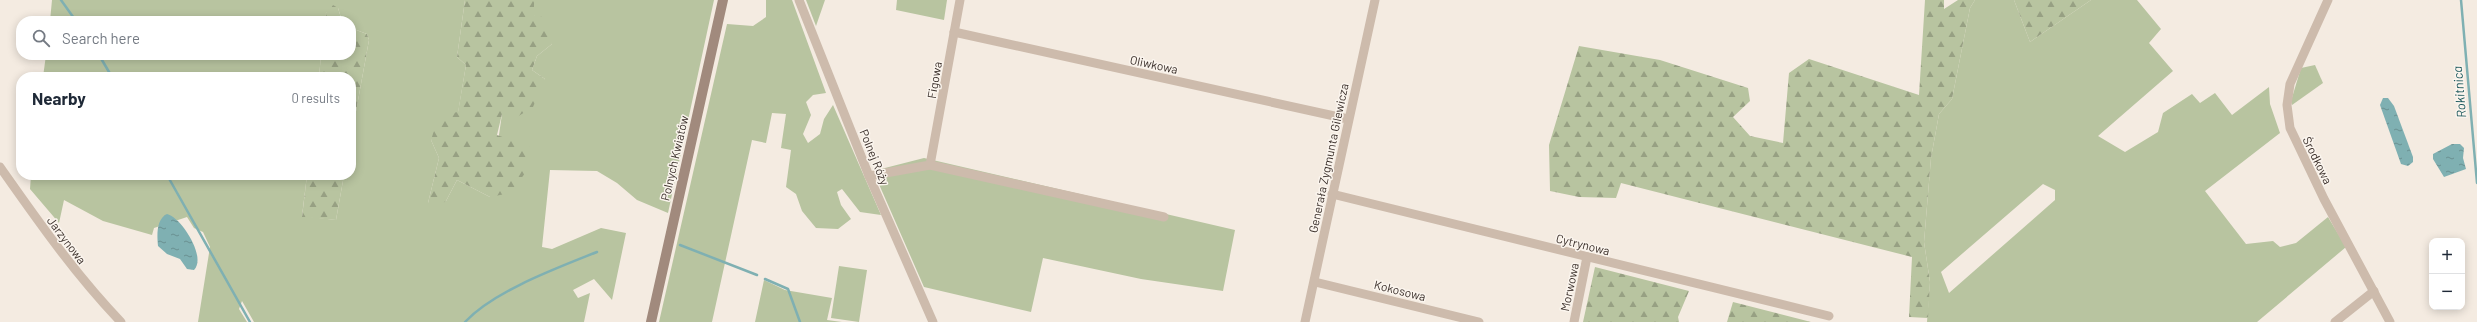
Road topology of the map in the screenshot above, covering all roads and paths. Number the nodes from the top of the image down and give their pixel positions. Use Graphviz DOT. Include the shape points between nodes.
graph roads {
  1 [pos="723,0"];
  2 [pos="799,0"];
  3 [pos="960,0"];
  4 [pos="1375,0"];
  5 [pos="2328,0"];
  6 [pos="954,32"];
  7 [pos="1348,119"];
  8 [pos="930,165"];
  9 [pos="0,167"];
  10 [pos="869,176"];
  11 [pos="1332,194"];
  12 [pos="1164,217"];
  13 [pos="1587,257"];
  14 [pos="1315,282"];
  15 [pos="2374,291"];
  16 [pos="1829,316"];
  17 [pos="122,322"];
  18 [pos="651,322"];
  19 [pos="933,322"];
  20 [pos="1305,322"];
  21 [pos="1479,322"];
  22 [pos="1574,322"];
  23 [pos="2335,322"];
  24 [pos="2390,322"];
  1 -- 18 [label="street, Polnych Kwiatów"];
  2 -- 10 [label="street, Polnej Róży"];
  3 -- 6 [label="street, Figowa"];
  4 -- 7 [label="street, Generała Zygmunta Gilewicza"];
  5 -- 15 [label="street, Środkowa" via="2290,84 2287,105 2290,128 2324,199"];
  6 -- 7 [label="street, Oliwkowa"];
  6 -- 8 [label="street, Figowa"];
  7 -- 11 [label="street, Generała Zygmunta Gilewicza"];
  8 -- 10 [label="street"];
  8 -- 12 [label="street"];
  9 -- 17 [label="street, Jarzynowa" via="88,288"];
  10 -- 19 [label="street, Polnej Róży"];
  11 -- 13 [label="street, Cytrynowa"];
  11 -- 14 [label="street, Generała Zygmunta Gilewicza"];
  13 -- 16 [label="street, Cytrynowa"];
  13 -- 22 [label="street, Morwowa"];
  14 -- 20 [label="street, Generała Zygmunta Gilewicza"];
  14 -- 21 [label="street, Kokosowa"];
  15 -- 23 [label="street"];
  15 -- 24 [label="street, Środkowa"];
}
